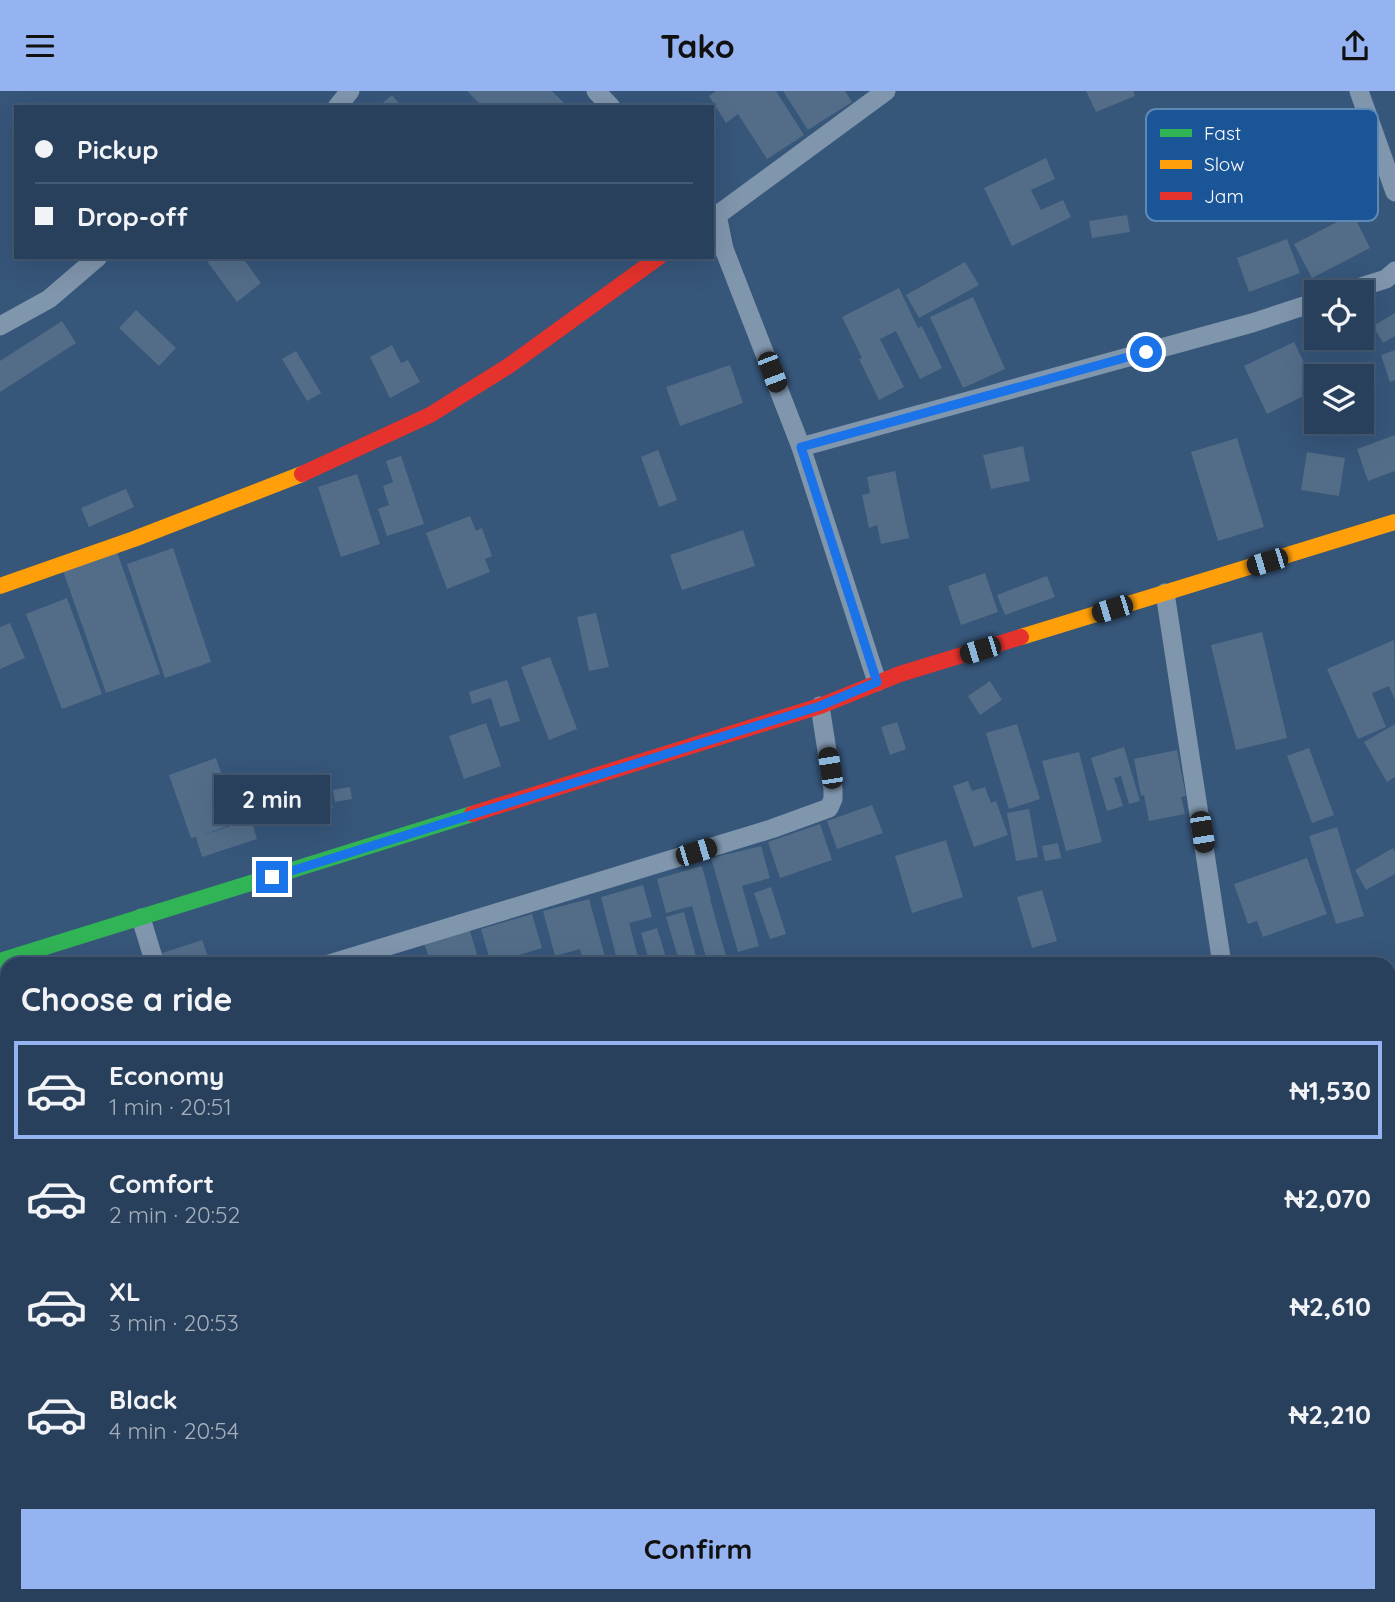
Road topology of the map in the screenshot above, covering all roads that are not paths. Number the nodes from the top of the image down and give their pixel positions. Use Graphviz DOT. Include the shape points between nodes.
graph roads {
  1 [pos="350,91"];
  2 [pos="596,91"];
  3 [pos="1359,91"];
  4 [pos="878,93"];
  5 [pos="339,105"];
  6 [pos="609,105"];
  7 [pos="1365,109"];
  8 [pos="1378,144"];
  9 [pos="1395,192"];
  10 [pos="714,216"];
  11 [pos="96,259"];
  12 [pos="656,259"];
  13 [pos="1395,271"];
  14 [pos="1374,283"];
  15 [pos="1304,306"];
  16 [pos="0,325"];
  17 [pos="801,447"];
  18 [pos="1395,522"];
  19 [pos="0,586"];
  20 [pos="1165,593"];
  21 [pos="877,682"];
  22 [pos="820,706"];
  23 [pos="141,918"];
  24 [pos="13,957"];
  25 [pos="153,957"];
  26 [pos="352,957"];
  27 [pos="1221,957"];
  1 -- 5 [label="street"];
  2 -- 6 [label="street"];
  3 -- 7 [label="street"];
  4 -- 10 [label="street"];
  8 -- 9 [label="street"];
  10 -- 17 [label="street"];
  11 -- 16 [label="street" via="48,299"];
  12 -- 19 [label="street" via="510,365 430,415 315,469"];
  13 -- 14 [label="street"];
  15 -- 17 [label="street"];
  17 -- 21 [label="street"];
  18 -- 20 [label="street"];
  20 -- 21 [label="street"];
  20 -- 27 [label="street"];
  21 -- 22 [label="street"];
  22 -- 23 [label="street"];
  22 -- 26 [label="street" via="833,789 829,808"];
  23 -- 24 [label="street"];
  23 -- 25 [label="street"];
}
